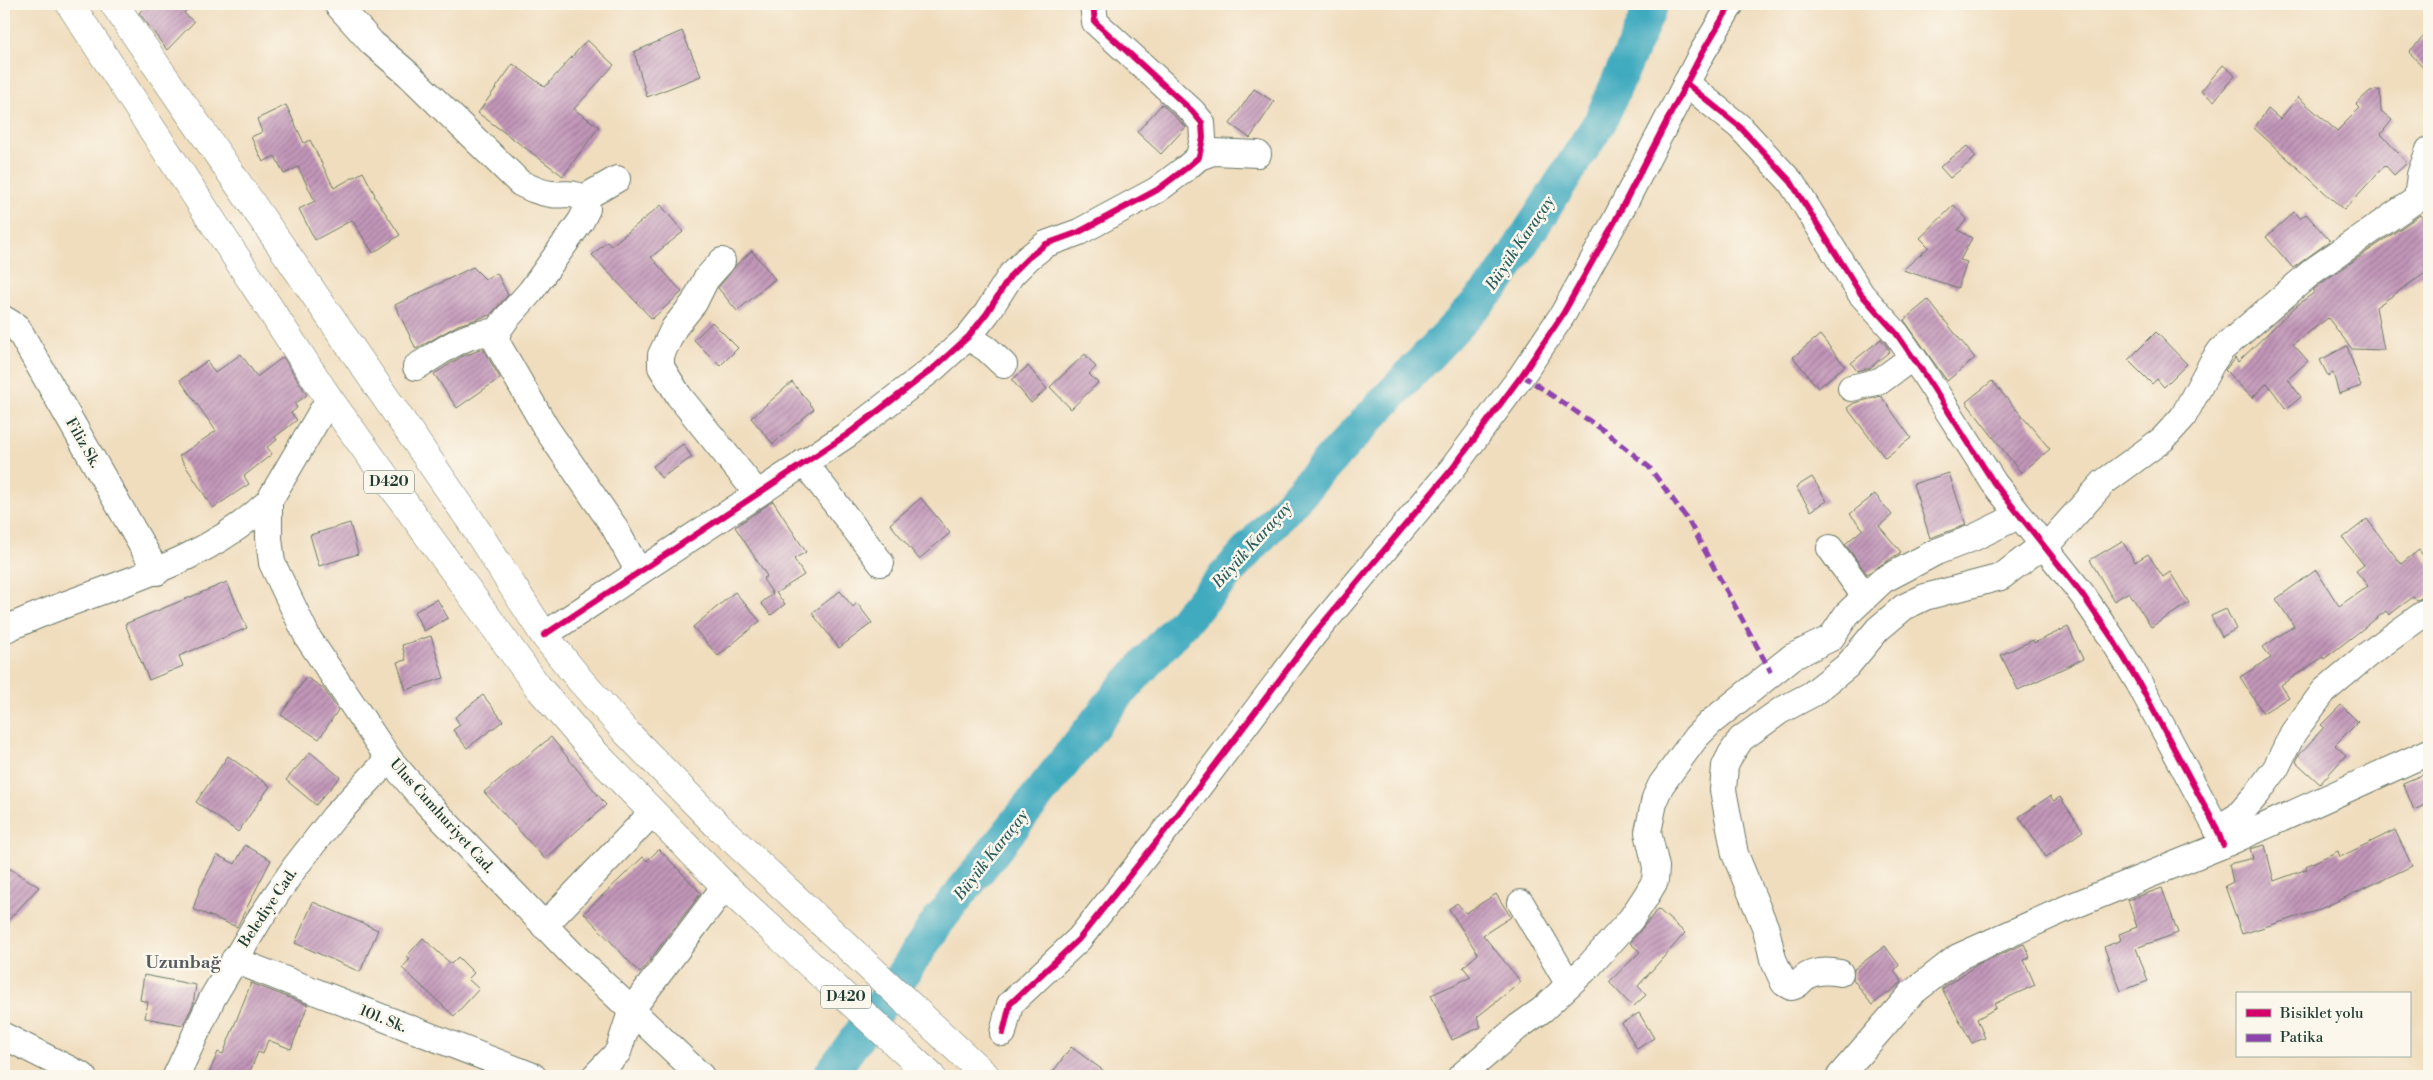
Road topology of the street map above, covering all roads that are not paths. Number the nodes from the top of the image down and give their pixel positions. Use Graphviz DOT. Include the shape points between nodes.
graph roads {
  1 [pos="70,4"];
  2 [pos="336,4"];
  3 [pos="1093,4"];
  4 [pos="1731,4"];
  5 [pos="116,5"];
  6 [pos="1686,83"];
  7 [pos="2429,150"];
  8 [pos="1258,154"];
  9 [pos="1199,157"];
  10 [pos="617,179"];
  11 [pos="584,198"];
  12 [pos="2423,207"];
  13 [pos="722,261"];
  14 [pos="4,319"];
  15 [pos="497,332"];
  16 [pos="968,336"];
  17 [pos="1913,357"];
  18 [pos="1004,365"];
  19 [pos="416,367"];
  20 [pos="1850,388"];
  21 [pos="329,399"];
  22 [pos="804,462"];
  23 [pos="757,493"];
  24 [pos="269,501"];
  25 [pos="2018,516"];
  26 [pos="1830,548"];
  27 [pos="2045,548"];
  28 [pos="881,563"];
  29 [pos="157,572"];
  30 [pos="639,572"];
  31 [pos="1864,596"];
  32 [pos="2429,610"];
  33 [pos="4,630"];
  34 [pos="544,635"];
  35 [pos="2429,752"];
  36 [pos="388,759"];
  37 [pos="652,813"];
  38 [pos="2220,837"];
  39 [pos="725,886"];
  40 [pos="1521,903"];
  41 [pos="544,926"];
  42 [pos="234,960"];
  43 [pos="1840,973"];
  44 [pos="1568,983"];
  45 [pos="632,1009"];
  46 [pos="1003,1033"];
  47 [pos="4,1036"];
  48 [pos="83,1076"];
  49 [pos="176,1076"];
  50 [pos="533,1076"];
  51 [pos="595,1076"];
  52 [pos="701,1076"];
  53 [pos="932,1076"];
  54 [pos="986,1076"];
  55 [pos="1461,1076"];
  56 [pos="1840,1076"];
  1 -- 21 [label="highway, D420"];
  2 -- 11 [label="street" via="372,43 520,183 531,190 552,195 572,193"];
  3 -- 9 [label="street" via="1095,22 1202,123"];
  4 -- 6 [label="street"];
  5 -- 34 [label="highway" via="446,484"];
  6 -- 17 [label="street" via="1740,128 1790,182 1861,294 1896,332"];
  6 -- 46 [label="street" via="1563,314 1522,375 1452,469 1314,634 1079,939 1010,1004"];
  7 -- 12 [label="street" via="2420,175"];
  8 -- 9 [label="street" via="1214,152"];
  9 -- 16 [label="street" via="1157,190 1079,232 1046,244 1011,275 1000,296"];
  10 -- 11 [label="street"];
  11 -- 15 [label="street" via="587,209 581,221"];
  12 -- 27 [label="street" via="2314,270 2239,333 2212,363 2183,417 2163,439 2104,482"];
  13 -- 23 [label="street" via="706,279 694,303 668,338 660,367 679,396"];
  14 -- 29 [label="street, Filiz Sk." via="17,327"];
  15 -- 19 [label="street" via="466,336"];
  15 -- 30 [label="street" via="497,342 546,428 613,525"];
  16 -- 18 [label="street"];
  16 -- 22 [label="street" via="935,367 848,434"];
  17 -- 20 [label="street" via="1880,381"];
  17 -- 25 [label="street"];
  21 -- 24 [label="street, Ulus Cumhuriyet Cad."];
  21 -- 37 [label="highway, D420" via="538,687"];
  22 -- 23 [label="street"];
  22 -- 28 [label="street"];
  23 -- 30 [label="street"];
  24 -- 29 [label="street" via="252,518 222,539"];
  24 -- 36 [label="street, Ulus Cumhuriyet Cad." via="268,538 272,564 308,638"];
  25 -- 27 [label="street"];
  25 -- 31 [label="street" via="1895,573"];
  26 -- 31 [label="street"];
  27 -- 38 [label="street" via="2112,638"];
  27 -- 43 [label="street" via="2001,578 1925,597 1904,608 1878,630 1847,666 1812,694 1780,711 1741,739 1725,766 1723,790 1735,854 1784,983 1790,987 1797,986 1807,976 1818,972"];
  29 -- 33 [label="street"];
  30 -- 34 [label="street"];
  31 -- 44 [label="street" via="1831,638 1792,657 1696,737 1662,785 1650,814 1648,832 1656,867 1655,881 1631,919 1607,947"];
  32 -- 38 [label="street" via="2324,691 2293,733 2276,768"];
  34 -- 54 [label="highway" via="627,733 717,826"];
  35 -- 38 [label="street"];
  36 -- 41 [label="street, Ulus Cumhuriyet Cad."];
  36 -- 42 [label="street, Belediye Cad." via="295,867"];
  37 -- 39 [label="highway, D420"];
  37 -- 41 [label="street"];
  38 -- 56 [label="street" via="1958,957 1912,993"];
  39 -- 45 [label="street"];
  39 -- 53 [label="highway, D420"];
  40 -- 44 [label="street"];
  41 -- 45 [label="street, Ulus Cumhuriyet Cad."];
  42 -- 49 [label="street, Belediye Cad."];
  42 -- 50 [label="street, 101. Sk."];
  44 -- 55 [label="street" via="1542,1010"];
  45 -- 51 [label="street" via="618,1052"];
  45 -- 52 [label="street, Ulus Cumhuriyet Cad."];
  47 -- 48 [label="street"];
}
